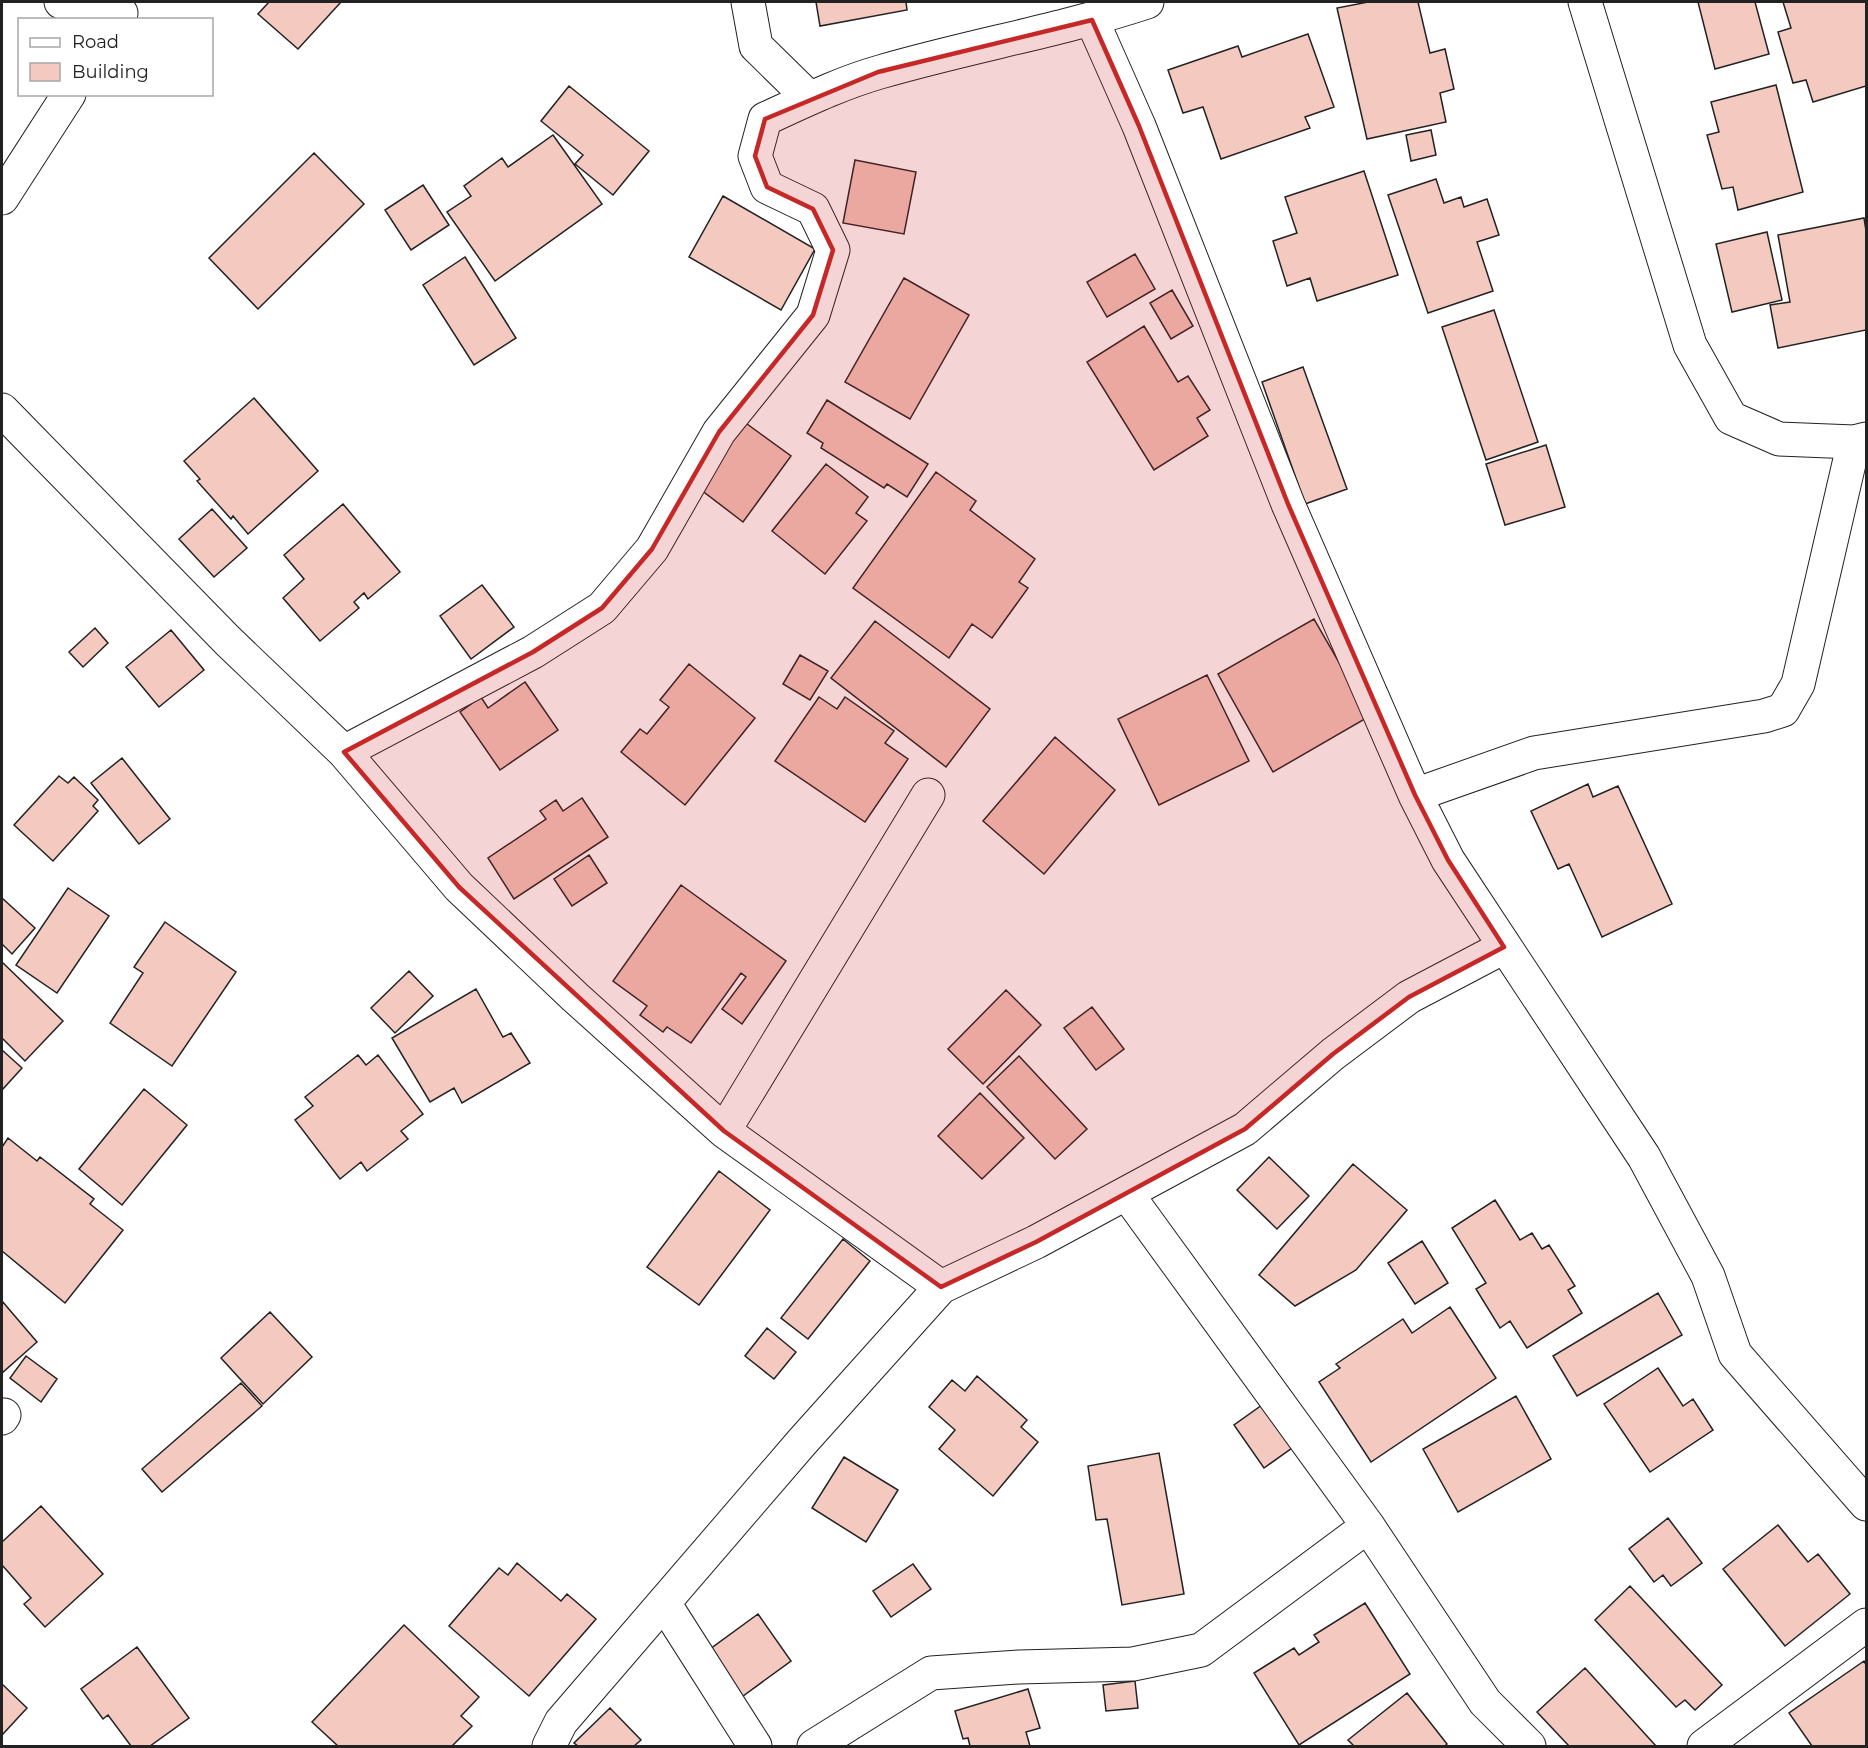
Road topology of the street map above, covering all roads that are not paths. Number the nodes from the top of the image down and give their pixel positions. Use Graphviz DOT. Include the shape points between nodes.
graph roads {
  1 [pos="61,2"];
  2 [pos="748,2"];
  3 [pos="1147,2"];
  4 [pos="1585,2"];
  5 [pos="123,11"];
  6 [pos="1092,20"];
  7 [pos="68,96"];
  8 [pos="809,99"];
  9 [pos="2,198"];
  10 [pos="2,410"];
  11 [pos="1860,441"];
  12 [pos="344,752"];
  13 [pos="928,795"];
  14 [pos="1415,795"];
  15 [pos="1504,947"];
  16 [pos="724,1131"];
  17 [pos="1127,1194"];
  18 [pos="941,1287"];
  19 [pos="1866,1504"];
  20 [pos="1368,1526"];
  21 [pos="664,1603"];
  22 [pos="1866,1625"];
  23 [pos="549,1746"];
  24 [pos="755,1746"];
  25 [pos="814,1746"];
  26 [pos="1529,1746"];
  27 [pos="1704,1746"];
  1 -- 5 [label="street"];
  2 -- 8 [label="street" via="756,46"];
  3 -- 6 [label="street"];
  4 -- 11 [label="street" via="1690,345 1731,418 1779,439"];
  6 -- 8 [label="street" via="878,72"];
  6 -- 14 [label="street" via="1139,126 1288,504"];
  7 -- 9 [label="street"];
  8 -- 12 [label="street" via="765,119 755,156 767,187 813,209 833,250 813,315 719,432 652,549 603,608 533,652"];
  10 -- 12 [label="street" via="228,641"];
  11 -- 14 [label="street" via="1798,684 1783,710 1534,753"];
  12 -- 16 [label="street" via="459,887"];
  13 -- 16 [label="street"];
  14 -- 15 [label="street" via="1448,860"];
  15 -- 17 [label="street" via="1409,998 1333,1054 1245,1129"];
  15 -- 19 [label="street" via="1644,1157 1708,1276 1735,1354"];
  16 -- 18 [label="street"];
  17 -- 18 [label="street"];
  17 -- 20 [label="street"];
  18 -- 21 [label="street"];
  20 -- 25 [label="street" via="1202,1650 1133,1664 932,1673"];
  20 -- 26 [label="street" via="1485,1702"];
  21 -- 23 [label="street" via="561,1722"];
  21 -- 24 [label="street"];
  22 -- 27 [label="street"];
}
